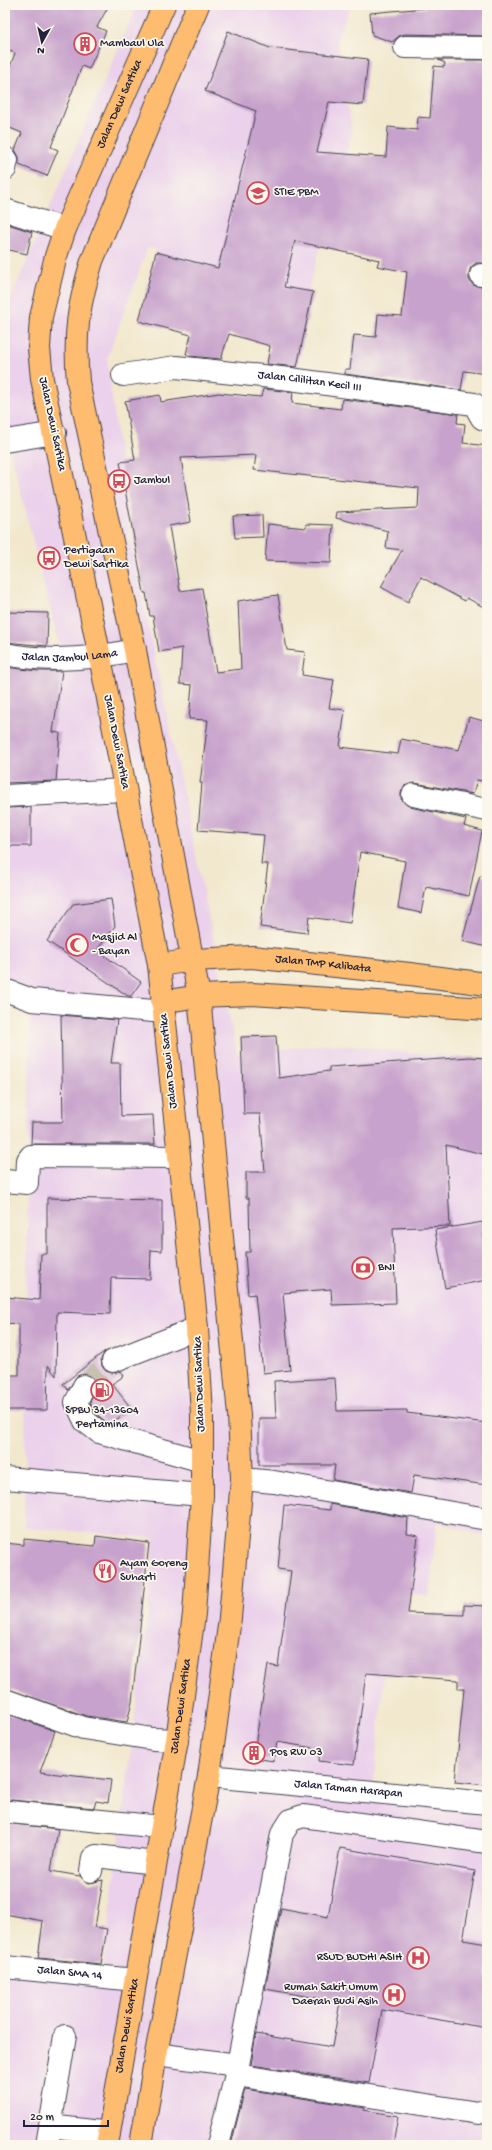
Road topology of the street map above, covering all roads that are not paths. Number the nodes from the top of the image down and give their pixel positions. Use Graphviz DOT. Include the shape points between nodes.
graph roads {
  1 [pos="164,5"];
  2 [pos="198,5"];
  3 [pos="404,47"];
  4 [pos="487,48"];
  5 [pos="5,158"];
  6 [pos="5,169"];
  7 [pos="5,210"];
  8 [pos="65,229"];
  9 [pos="123,375"];
  10 [pos="487,420"];
  11 [pos="55,433"];
  12 [pos="5,441"];
  13 [pos="135,650"];
  14 [pos="5,654"];
  15 [pos="100,657"];
  16 [pos="125,790"];
  17 [pos="414,795"];
  18 [pos="5,796"];
  19 [pos="487,810"];
  20 [pos="193,960"];
  21 [pos="158,965"];
  22 [pos="487,984"];
  23 [pos="5,990"];
  24 [pos="199,996"];
  25 [pos="163,1007"];
  26 [pos="487,1008"];
  27 [pos="179,1157"];
  28 [pos="5,1181"];
  29 [pos="197,1328"];
  30 [pos="113,1361"];
  31 [pos="84,1386"];
  32 [pos="202,1461"];
  33 [pos="5,1478"];
  34 [pos="242,1479"];
  35 [pos="202,1494"];
  36 [pos="487,1519"];
  37 [pos="5,1700"];
  38 [pos="177,1740"];
  39 [pos="209,1776"];
  40 [pos="487,1803"];
  41 [pos="10,1812"];
  42 [pos="162,1827"];
  43 [pos="487,1842"];
  44 [pos="155,1863"];
  45 [pos="91,1871"];
  46 [pos="5,1967"];
  47 [pos="135,1980"];
  48 [pos="64,2036"];
  49 [pos="156,2054"];
  50 [pos="237,2070"];
  51 [pos="487,2110"];
  52 [pos="48,2135"];
  53 [pos="108,2139"];
  54 [pos="141,2145"];
  55 [pos="218,2145"];
  1 -- 8 [label="main road, Jalan Dewi Sartika"];
  2 -- 13 [label="main road" via="92,261 82,293 77,322 75,347 78,382"];
  3 -- 4 [label="street"];
  5 -- 6 [label="street"];
  7 -- 8 [label="street"];
  8 -- 11 [label="main road, Jalan Dewi Sartika" via="47,287 41,317 39,348 42,380"];
  9 -- 10 [label="street, Jalan Cililitan Kecil III" via="176,367 290,380 474,404 482,418"];
  11 -- 12 [label="street"];
  11 -- 15 [label="main road, Jalan Dewi Sartika"];
  13 -- 15 [label="street, Jalan Jambul Lama"];
  13 -- 20 [label="main road"];
  14 -- 15 [label="street, Jalan Jambul Lama" via="32,659"];
  15 -- 16 [label="main road, Jalan Dewi Sartika"];
  16 -- 18 [label="street"];
  16 -- 21 [label="main road, Jalan Dewi Sartika"];
  17 -- 19 [label="street"];
  20 -- 21 [label="main road, Jalan TMP Kalibata"];
  20 -- 22 [label="main road, Jalan TMP Kalibata" via="252,957"];
  20 -- 24 [label="main road"];
  21 -- 25 [label="main road, Jalan Dewi Sartika"];
  23 -- 25 [label="street" via="32,1000"];
  24 -- 25 [label="main road"];
  24 -- 26 [label="main road" via="252,994"];
  24 -- 34 [label="main road" via="238,1407"];
  25 -- 27 [label="main road, Jalan Dewi Sartika"];
  27 -- 28 [label="street" via="31,1156 28,1160 27,1182"];
  27 -- 29 [label="main road, Jalan Dewi Sartika"];
  29 -- 30 [label="street"];
  29 -- 32 [label="main road, Jalan Dewi Sartika"];
  31 -- 32 [label="street" via="76,1402 85,1421 99,1432"];
  32 -- 35 [label="main road, Jalan Dewi Sartika"];
  33 -- 35 [label="street"];
  34 -- 36 [label="street" via="274,1482"];
  34 -- 39 [label="main road" via="230,1618"];
  35 -- 38 [label="main road, Jalan Dewi Sartika" via="194,1614"];
  37 -- 38 [label="street" via="83,1728 153,1739"];
  38 -- 42 [label="main road, Jalan Dewi Sartika"];
  39 -- 40 [label="street, Jalan Taman Harapan"];
  39 -- 49 [label="main road"];
  41 -- 42 [label="street"];
  42 -- 44 [label="main road, Jalan Dewi Sartika"];
  43 -- 50 [label="street" via="303,1816 291,1820 282,1834"];
  44 -- 45 [label="street" via="96,1856 93,1858"];
  44 -- 47 [label="main road, Jalan Dewi Sartika"];
  46 -- 47 [label="street, Jalan SMA 14"];
  47 -- 53 [label="main road, Jalan Dewi Sartika"];
  48 -- 52 [label="street"];
  49 -- 50 [label="street"];
  49 -- 54 [label="main road"];
  50 -- 51 [label="street" via="478,2113"];
  50 -- 55 [label="street"];
  52 -- 53 [label="street"];
}
